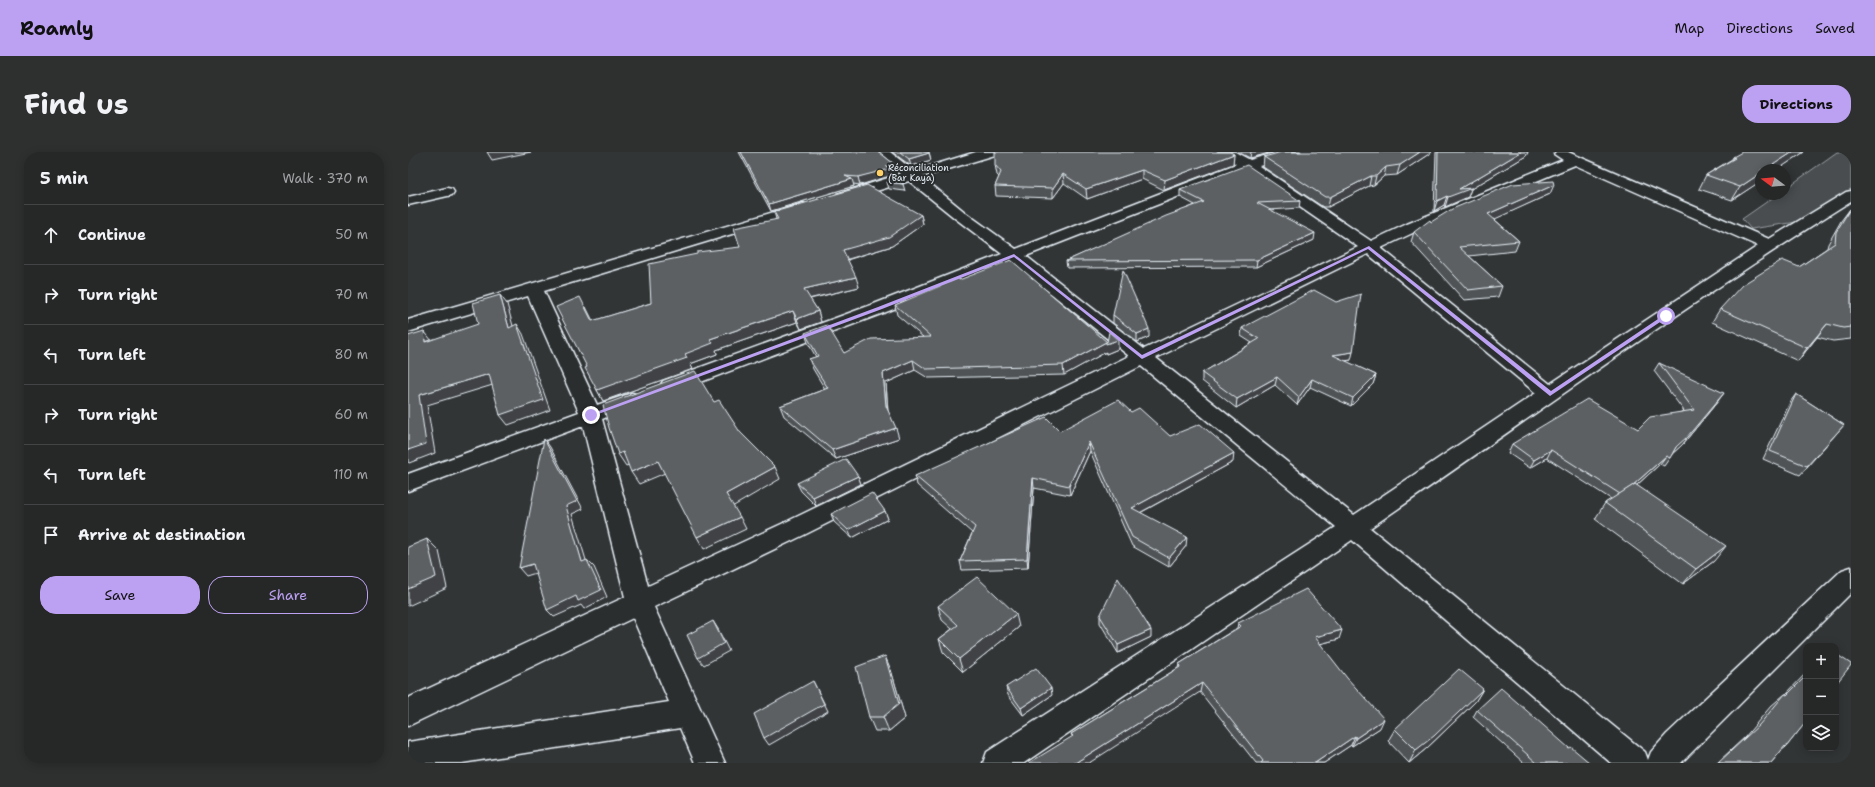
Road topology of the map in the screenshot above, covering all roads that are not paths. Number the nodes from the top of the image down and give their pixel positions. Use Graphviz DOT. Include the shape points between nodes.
graph roads {
  1 [pos="882,152"];
  2 [pos="990,152"];
  3 [pos="1225,152"];
  4 [pos="1293,152"];
  5 [pos="1566,156"];
  6 [pos="1248,165"];
  7 [pos="911,176"];
  8 [pos="448,192"];
  9 [pos="1851,195"];
  10 [pos="408,201"];
  11 [pos="1771,246"];
  12 [pos="1369,247"];
  13 [pos="1014,255"];
  14 [pos="534,289"];
  15 [pos="408,326"];
  16 [pos="1142,357"];
  17 [pos="1550,394"];
  18 [pos="591,415"];
  19 [pos="408,483"];
  20 [pos="1354,528"];
  21 [pos="1851,577"];
  22 [pos="640,602"];
  23 [pos="408,712"];
  24 [pos="688,713"];
  25 [pos="474,754"];
  26 [pos="408,757"];
  27 [pos="710,763"];
  28 [pos="998,763"];
  29 [pos="1634,763"];
  30 [pos="1662,763"];
  1 -- 7 [label="street"];
  2 -- 7 [label="street"];
  3 -- 6 [label="street"];
  4 -- 6 [label="street"];
  5 -- 11 [label="street"];
  5 -- 12 [label="street"];
  6 -- 12 [label="street"];
  6 -- 13 [label="street"];
  7 -- 13 [label="street"];
  7 -- 14 [label="street"];
  8 -- 10 [label="street"];
  9 -- 11 [label="street"];
  11 -- 17 [label="street"];
  12 -- 16 [label="street"];
  12 -- 17 [label="street"];
  13 -- 16 [label="street"];
  13 -- 18 [label="street" via="880,308"];
  14 -- 15 [label="street"];
  14 -- 18 [label="street"];
  16 -- 20 [label="street"];
  16 -- 22 [label="street"];
  17 -- 20 [label="street"];
  18 -- 19 [label="street"];
  18 -- 22 [label="street"];
  20 -- 28 [label="street"];
  20 -- 29 [label="street"];
  21 -- 30 [label="street" via="1678,744"];
  22 -- 23 [label="street"];
  22 -- 24 [label="street"];
  24 -- 25 [label="street"];
  24 -- 27 [label="street"];
  25 -- 26 [label="street"];
}
